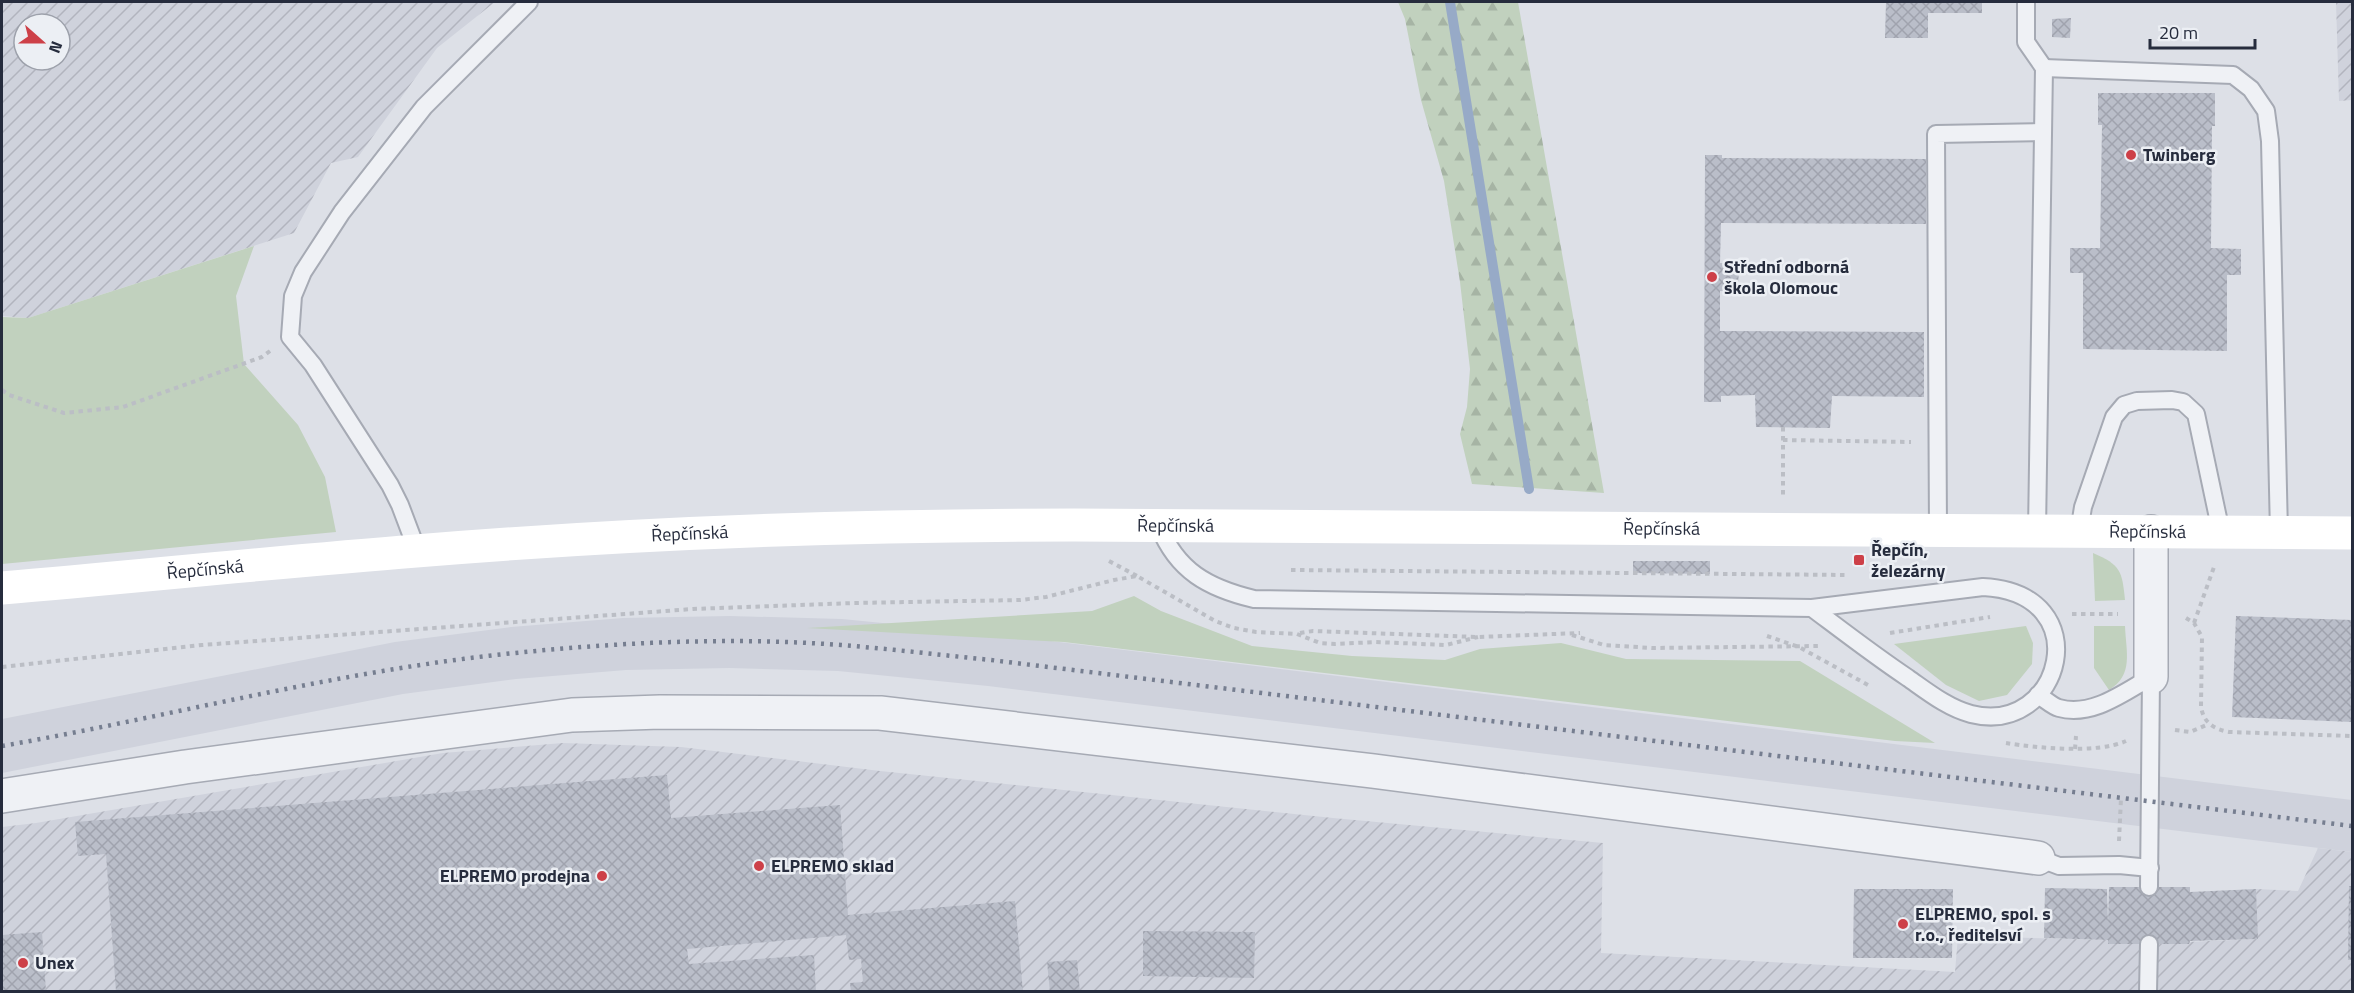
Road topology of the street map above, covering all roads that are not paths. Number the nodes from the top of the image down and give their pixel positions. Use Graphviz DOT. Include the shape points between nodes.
graph roads {
  1 [pos="529,2"];
  2 [pos="2026,2"];
  3 [pos="2044,68"];
  4 [pos="2043,132"];
  5 [pos="1159,526"];
  6 [pos="2352,530"];
  7 [pos="1938,531"];
  8 [pos="2037,531"];
  9 [pos="2079,532"];
  10 [pos="2151,532"];
  11 [pos="2222,532"];
  12 [pos="2278,532"];
  13 [pos="417,550"];
  14 [pos="2,588"];
  15 [pos="1812,608"];
  16 [pos="2151,677"];
  17 [pos="2038,695"];
  18 [pos="2,796"];
  19 [pos="2038,858"];
  20 [pos="2150,868"];
  21 [pos="2149,887"];
  22 [pos="2149,944"];
  23 [pos="2148,992"];
  1 -- 13 [label="lane" via="424,107 342,212 303,272 293,296 290,337 313,365 390,485"];
  2 -- 3 [label="lane" via="2026,42"];
  3 -- 4 [label="lane"];
  3 -- 12 [label="lane" via="2233,75 2251,89 2266,111 2270,141"];
  4 -- 7 [label="lane" via="1936,134"];
  4 -- 8 [label="lane"];
  5 -- 7 [label="street, Řepčínská"];
  5 -- 13 [label="street, Řepčínská" via="865,528"];
  5 -- 15 [label="lane" via="1173,555 1188,570 1222,589 1254,599"];
  6 -- 12 [label="street, Řepčínská"];
  7 -- 8 [label="street, Řepčínská"];
  8 -- 9 [label="street, Řepčínská"];
  9 -- 10 [label="street, Řepčínská"];
  9 -- 11 [label="lane" via="2083,507 2114,417 2124,405 2137,400 2172,400 2183,402 2196,414"];
  10 -- 11 [label="street, Řepčínská"];
  10 -- 16 [label="street"];
  11 -- 12 [label="street, Řepčínská"];
  13 -- 14 [label="street, Řepčínská"];
  15 -- 17 [label="lane" via="1956,709 1988,717 2004,716"];
  15 -- 17 [label="lane" via="1983,587 2013,591 2035,603 2053,627 2057,642 2051,676"];
  16 -- 17 [label="lane" via="2101,705 2077,711 2056,707"];
  16 -- 20 [label="lane"];
  18 -- 19 [label="street" via="572,715 880,713 1373,771"];
  19 -- 20 [label="lane" via="2058,866"];
  20 -- 21 [label="lane"];
  22 -- 23 [label="lane"];
}
